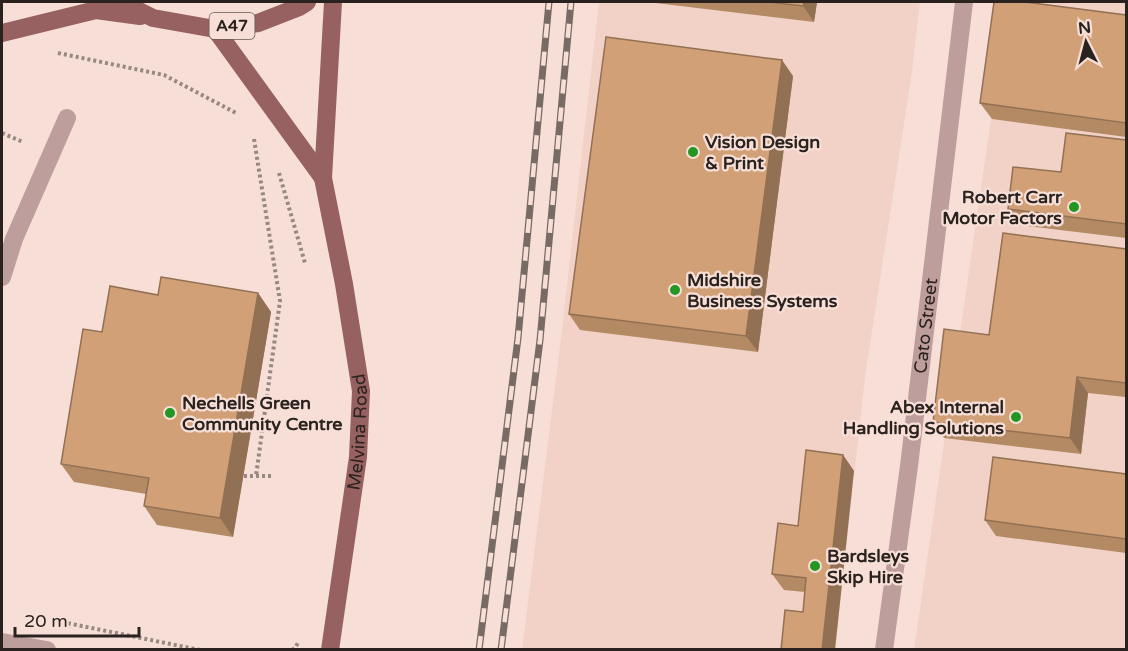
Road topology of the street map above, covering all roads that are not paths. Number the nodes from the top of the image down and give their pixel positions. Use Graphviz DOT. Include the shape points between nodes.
graph roads {
  1 [pos="121,2"];
  2 [pos="307,2"];
  3 [pos="333,2"];
  4 [pos="963,2"];
  5 [pos="153,18"];
  6 [pos="215,29"];
  7 [pos="2,33"];
  8 [pos="67,118"];
  9 [pos="323,178"];
  10 [pos="2,277"];
  11 [pos="2,642"];
  12 [pos="47,650"];
  13 [pos="330,650"];
  14 [pos="884,650"];
  1 -- 5 [label="main road, A47"];
  2 -- 6 [label="main road, A47" via="258,23"];
  3 -- 9 [label="main road, Melvina Road"];
  4 -- 14 [label="street, Cato Street"];
  5 -- 6 [label="main road, A47"];
  5 -- 7 [label="main road, A47" via="96,10"];
  6 -- 9 [label="main road, Melvina Road"];
  8 -- 10 [label="street" via="14,239"];
  9 -- 13 [label="main road, Melvina Road" via="361,391 358,457"];
  11 -- 12 [label="street"];
}
